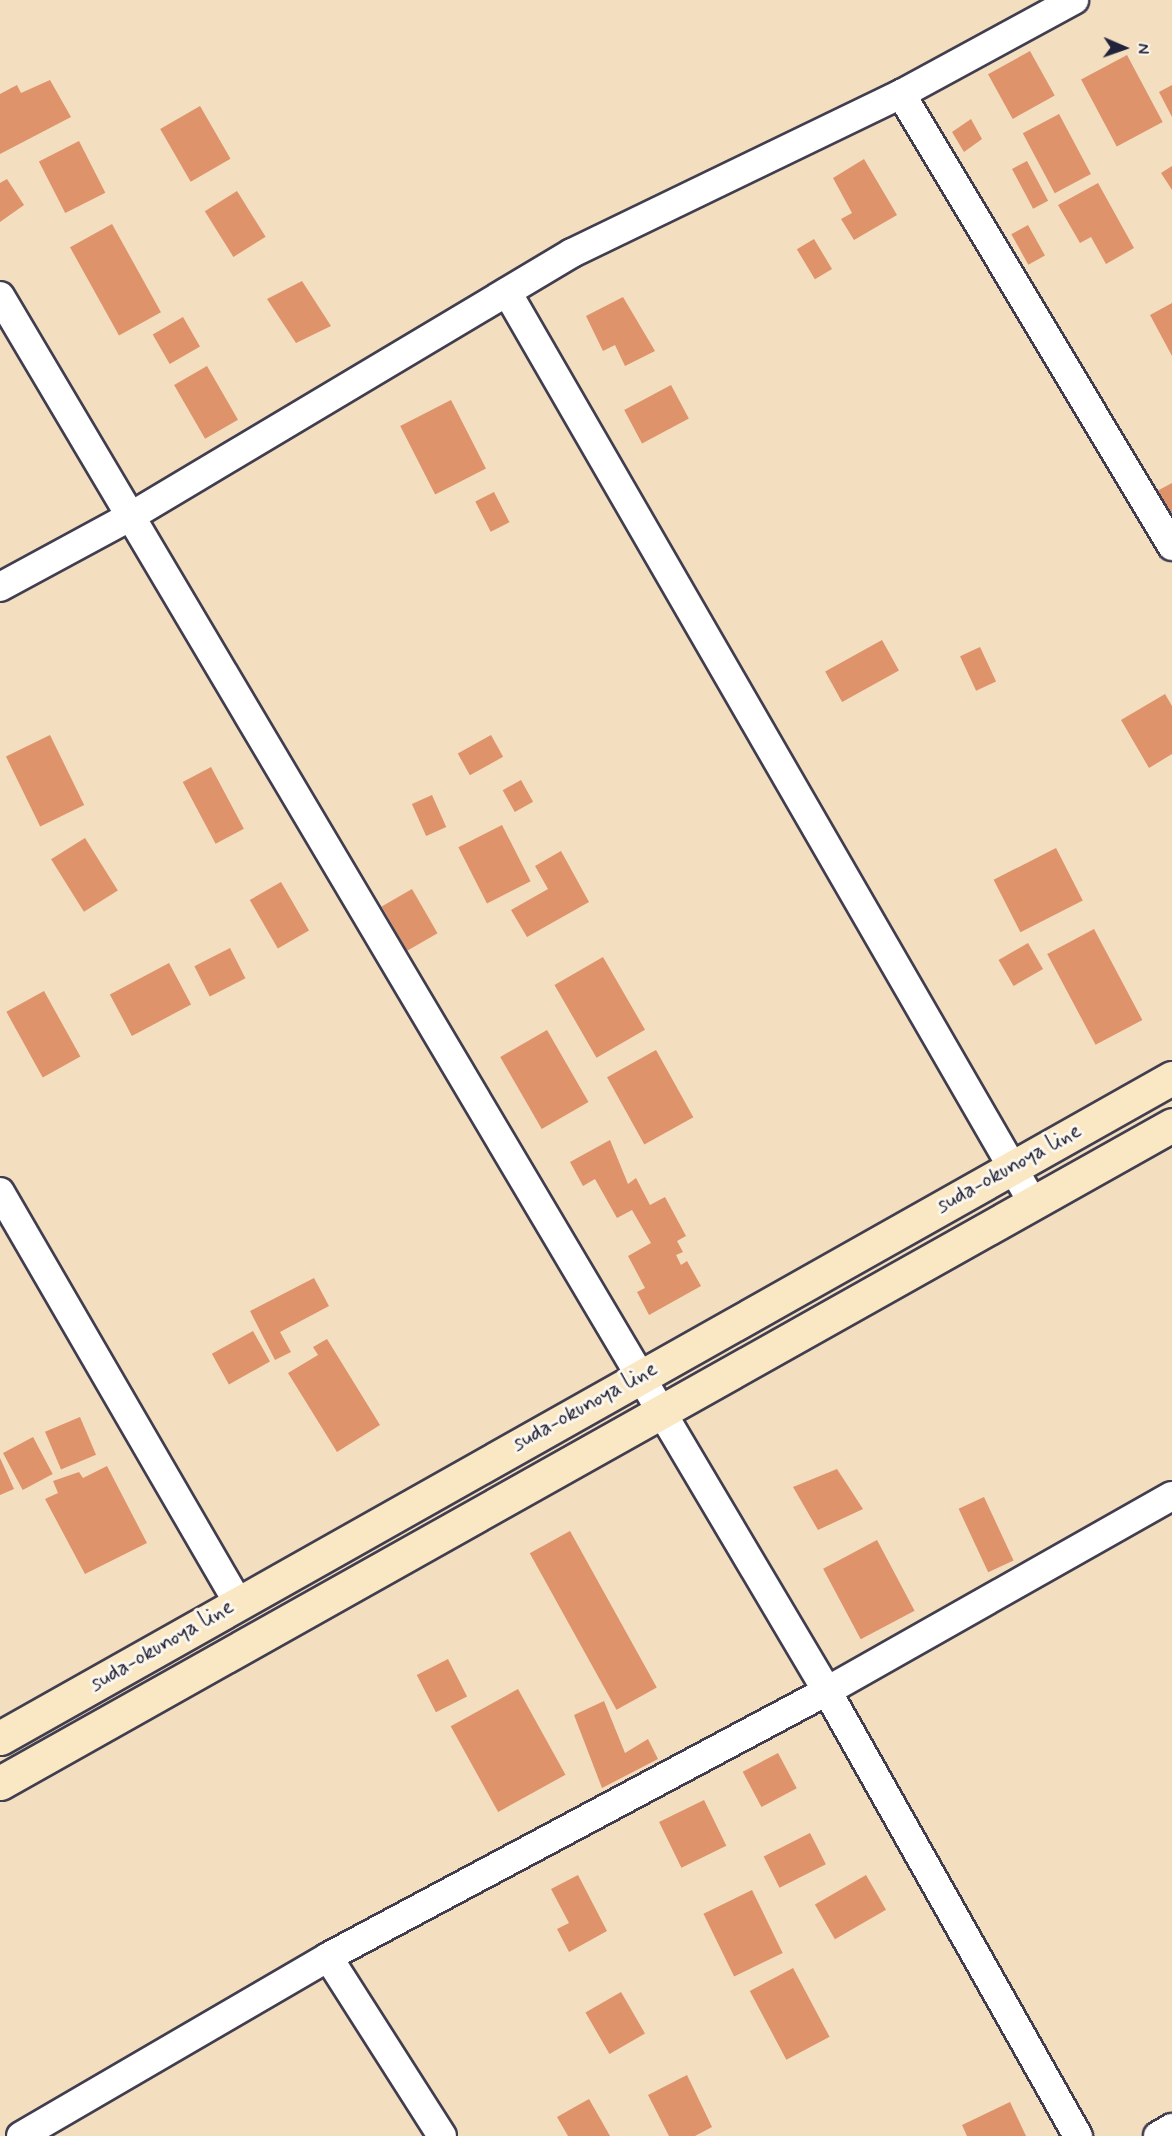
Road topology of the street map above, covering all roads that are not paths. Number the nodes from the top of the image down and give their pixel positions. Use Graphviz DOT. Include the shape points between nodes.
graph roads {
  1 [pos="1074,0"];
  2 [pos="901,94"];
  3 [pos="507,292"];
  4 [pos="0,296"];
  5 [pos="133,515"];
  6 [pos="1172,546"];
  7 [pos="0,587"];
  8 [pos="1172,1078"];
  9 [pos="1172,1125"];
  10 [pos="1012,1168"];
  11 [pos="0,1192"];
  12 [pos="1033,1203"];
  13 [pos="638,1377"];
  14 [pos="658,1412"];
  15 [pos="1172,1496"];
  16 [pos="238,1602"];
  17 [pos="827,1691"];
  18 [pos="0,1738"];
  19 [pos="0,1783"];
  20 [pos="328,1957"];
  21 [pos="1172,2128"];
  22 [pos="21,2136"];
  23 [pos="442,2136"];
  24 [pos="1078,2136"];
  25 [pos="1158,2136"];
  1 -- 2 [label="street"];
  2 -- 3 [label="street" via="572,253"];
  2 -- 6 [label="street"];
  3 -- 5 [label="street"];
  3 -- 10 [label="street"];
  4 -- 5 [label="street"];
  5 -- 7 [label="street"];
  5 -- 13 [label="street"];
  8 -- 10 [label="main road, suda-okunoya line"];
  9 -- 12 [label="main road, suda-okunoya line"];
  10 -- 12 [label="street"];
  10 -- 13 [label="main road, suda-okunoya line"];
  11 -- 16 [label="street"];
  12 -- 14 [label="main road, suda-okunoya line"];
  13 -- 14 [label="street"];
  13 -- 16 [label="main road, suda-okunoya line"];
  14 -- 17 [label="street"];
  14 -- 19 [label="main road, suda-okunoya line"];
  15 -- 17 [label="street"];
  16 -- 18 [label="main road, suda-okunoya line"];
  17 -- 20 [label="street"];
  17 -- 24 [label="street"];
  20 -- 22 [label="street"];
  20 -- 23 [label="street"];
  21 -- 25 [label="street"];
}
